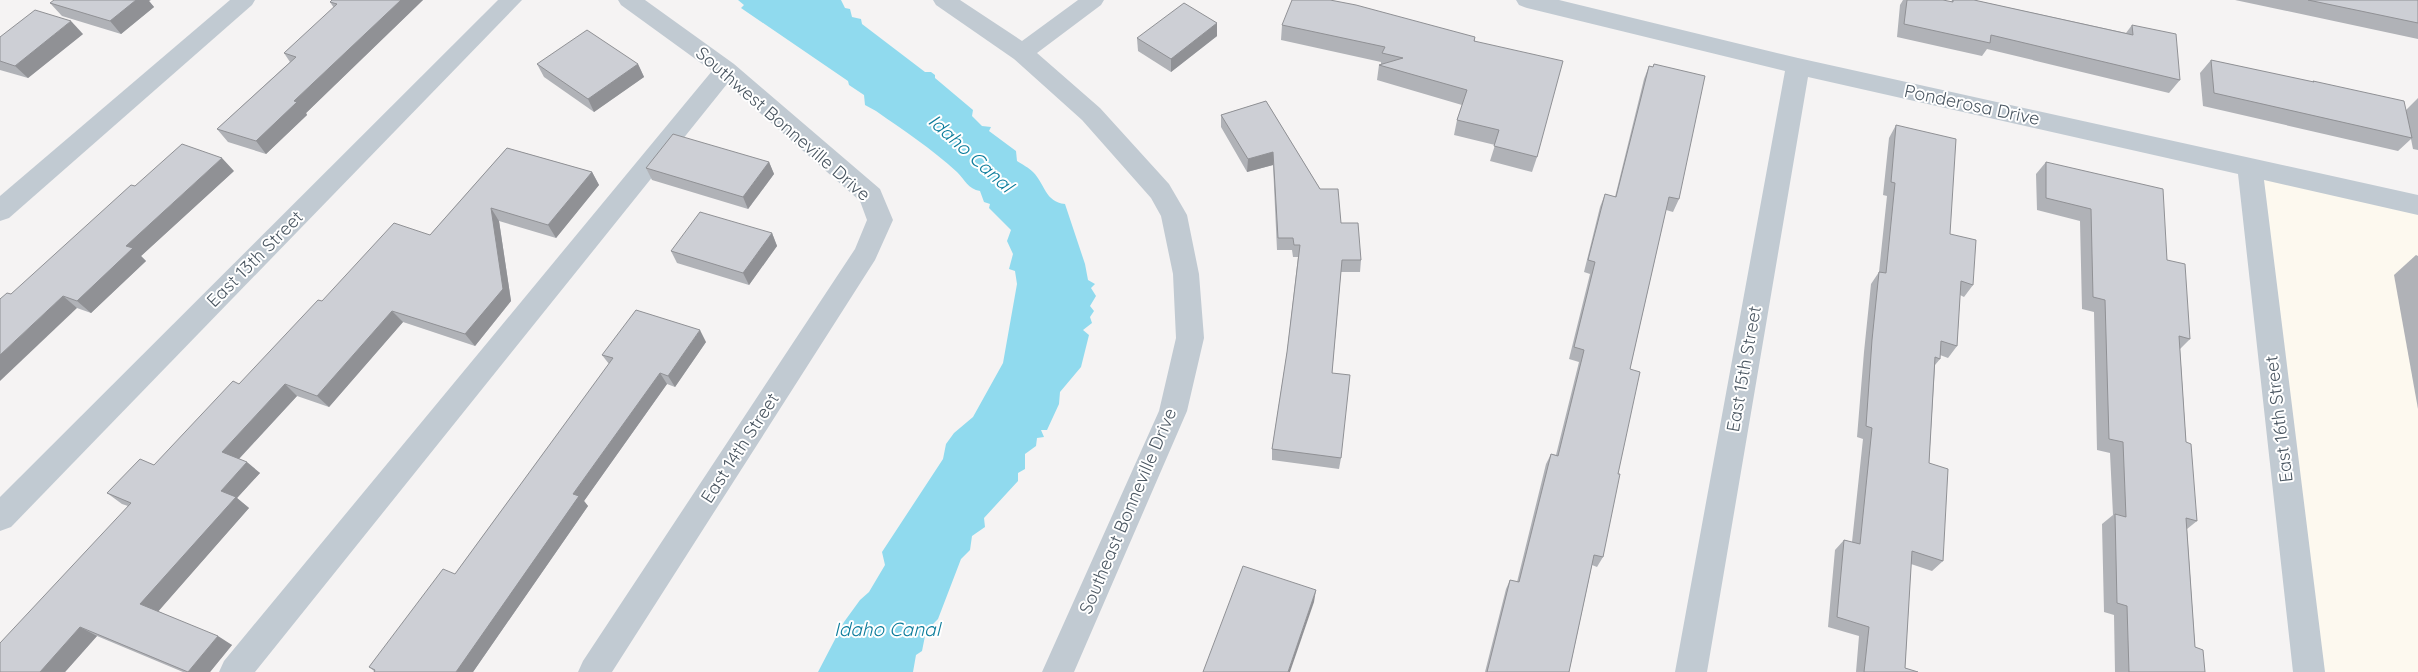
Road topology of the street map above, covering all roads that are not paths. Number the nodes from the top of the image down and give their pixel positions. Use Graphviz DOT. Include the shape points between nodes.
graph roads {
  1 [pos="244,0"];
  2 [pos="510,0"];
  3 [pos="629,0"];
  4 [pos="944,0"];
  5 [pos="1093,0"];
  6 [pos="1527,0"];
  7 [pos="1022,53"];
  8 [pos="1798,66"];
  9 [pos="726,70"];
  10 [pos="2250,167"];
  11 [pos="2418,205"];
  12 [pos="0,211"];
  13 [pos="880,220"];
  14 [pos="0,517"];
  15 [pos="234,672"];
  16 [pos="594,672"];
  17 [pos="1058,672"];
  18 [pos="1691,672"];
  19 [pos="2309,672"];
  1 -- 12 [label="street"];
  2 -- 14 [label="street, East 13th Street"];
  3 -- 9 [label="street, Southwest Bonneville Drive"];
  4 -- 7 [label="street, Southeast Bonneville Drive"];
  5 -- 7 [label="street"];
  6 -- 8 [label="street, Ponderosa Drive"];
  7 -- 17 [label="street, Southeast Bonneville Drive" via="1091,114 1160,191 1174,215 1186,274 1190,338 1173,412"];
  8 -- 10 [label="street, Ponderosa Drive"];
  8 -- 18 [label="street, East 15th Street"];
  9 -- 13 [label="street, Southwest Bonneville Drive" via="871,196"];
  9 -- 15 [label="street"];
  10 -- 11 [label="street, Ponderosa Drive"];
  10 -- 19 [label="street, East 16th Street"];
  13 -- 16 [label="street, East 14th Street" via="866,253"];
}
